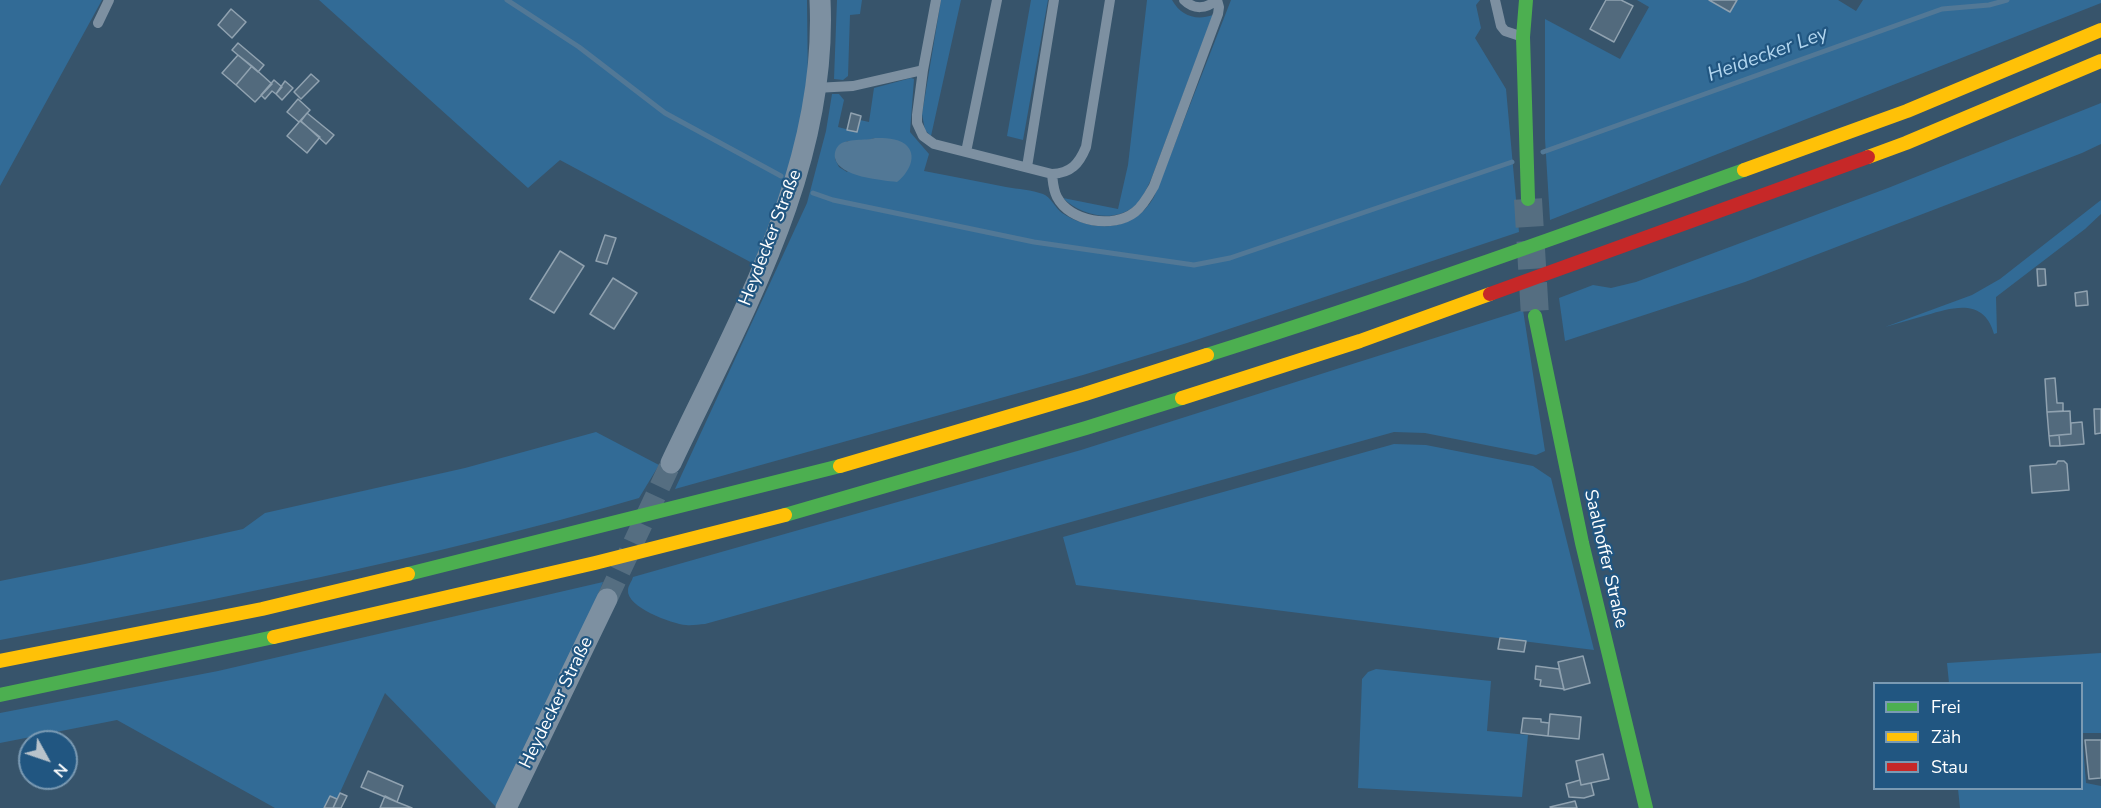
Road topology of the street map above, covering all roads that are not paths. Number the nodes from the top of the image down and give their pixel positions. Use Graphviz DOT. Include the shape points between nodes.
graph roads {
  1 [pos="109,0"];
  2 [pos="820,0"];
  3 [pos="936,0"];
  4 [pos="997,0"];
  5 [pos="1054,0"];
  6 [pos="1110,0"];
  7 [pos="1184,0"];
  8 [pos="1217,0"];
  9 [pos="1495,0"];
  10 [pos="1526,0"];
  11 [pos="98,23"];
  12 [pos="2101,30"];
  13 [pos="1523,37"];
  14 [pos="2101,61"];
  15 [pos="923,70"];
  16 [pos="815,88"];
  17 [pos="966,152"];
  18 [pos="1026,167"];
  19 [pos="1052,174"];
  20 [pos="1528,199"];
  21 [pos="1535,316"];
  22 [pos="671,463"];
  23 [pos="607,599"];
  24 [pos="0,661"];
  25 [pos="0,694"];
  26 [pos="506,808"];
  27 [pos="1646,808"];
  1 -- 11 [label="lane"];
  2 -- 16 [label="street, Heydecker Straße"];
  3 -- 15 [label="lane"];
  4 -- 17 [label="lane"];
  5 -- 18 [label="lane"];
  6 -- 19 [label="lane" via="1086,147 1074,167"];
  7 -- 8 [label="lane" via="1203,8"];
  8 -- 19 [label="lane" via="1218,14 1154,186 1135,212 1107,221 1078,215 1057,198"];
  9 -- 13 [label="lane" via="1501,26"];
  10 -- 13 [label="main road"];
  12 -- 24 [label="main road" via="1907,111 1467,270 1085,394 811,475 622,522 262,609"];
  13 -- 20 [label="main road"];
  14 -- 25 [label="main road" via="1906,143 1371,337 1086,428 804,510 606,560 194,655"];
  15 -- 16 [label="lane" via="853,86"];
  15 -- 17 [label="lane" via="917,115 923,136 934,144"];
  16 -- 22 [label="street, Heydecker Straße" via="806,142 788,202 762,268"];
  17 -- 18 [label="lane"];
  18 -- 19 [label="lane"];
  21 -- 27 [label="main road, Saalhoffer Straße" via="1582,543"];
  23 -- 26 [label="street, Heydecker Straße"];
}
